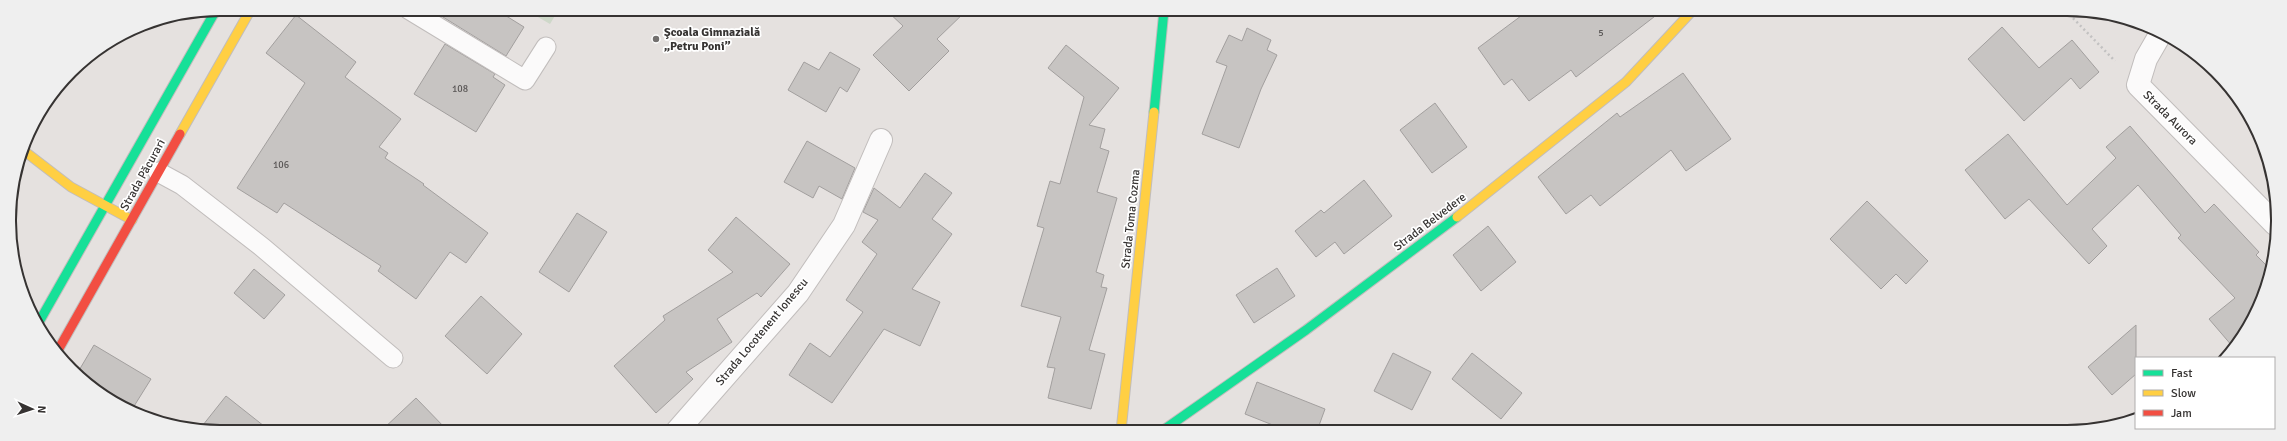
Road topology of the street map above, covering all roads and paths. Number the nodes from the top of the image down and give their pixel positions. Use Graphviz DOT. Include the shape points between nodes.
graph roads {
  1 [pos="213,16"];
  2 [pos="247,16"];
  3 [pos="420,16"];
  4 [pos="1163,16"];
  5 [pos="1687,16"];
  6 [pos="2071,16"];
  7 [pos="2158,38"];
  8 [pos="546,47"];
  9 [pos="2138,85"];
  10 [pos="881,140"];
  11 [pos="28,154"];
  12 [pos="158,172"];
  13 [pos="104,205"];
  14 [pos="132,220"];
  15 [pos="2271,220"];
  16 [pos="41,319"];
  17 [pos="60,347"];
  18 [pos="393,358"];
  19 [pos="682,425"];
  20 [pos="1122,425"];
  21 [pos="1171,425"];
  1 -- 13 [label="street, Strada Păcurari"];
  2 -- 12 [label="street, Strada Păcurari"];
  3 -- 8 [label="lane" via="525,80"];
  4 -- 20 [label="street, Strada Toma Cozma"];
  5 -- 21 [label="street, Strada Belvedere" via="1626,82 1496,187 1306,330"];
  6 -- 9 [label="path, Strada Aurora"];
  7 -- 9 [label="street" via="2146,59"];
  9 -- 15 [label="street, Strada Aurora"];
  10 -- 19 [label="street, Strada Locotenent Ionescu" via="844,225 798,293"];
  11 -- 13 [label="street" via="71,188"];
  12 -- 14 [label="street, Strada Păcurari"];
  12 -- 18 [label="lane" via="182,185 262,247"];
  13 -- 14 [label="street"];
  13 -- 16 [label="street, Strada Păcurari"];
  14 -- 17 [label="street, Strada Păcurari"];
}
